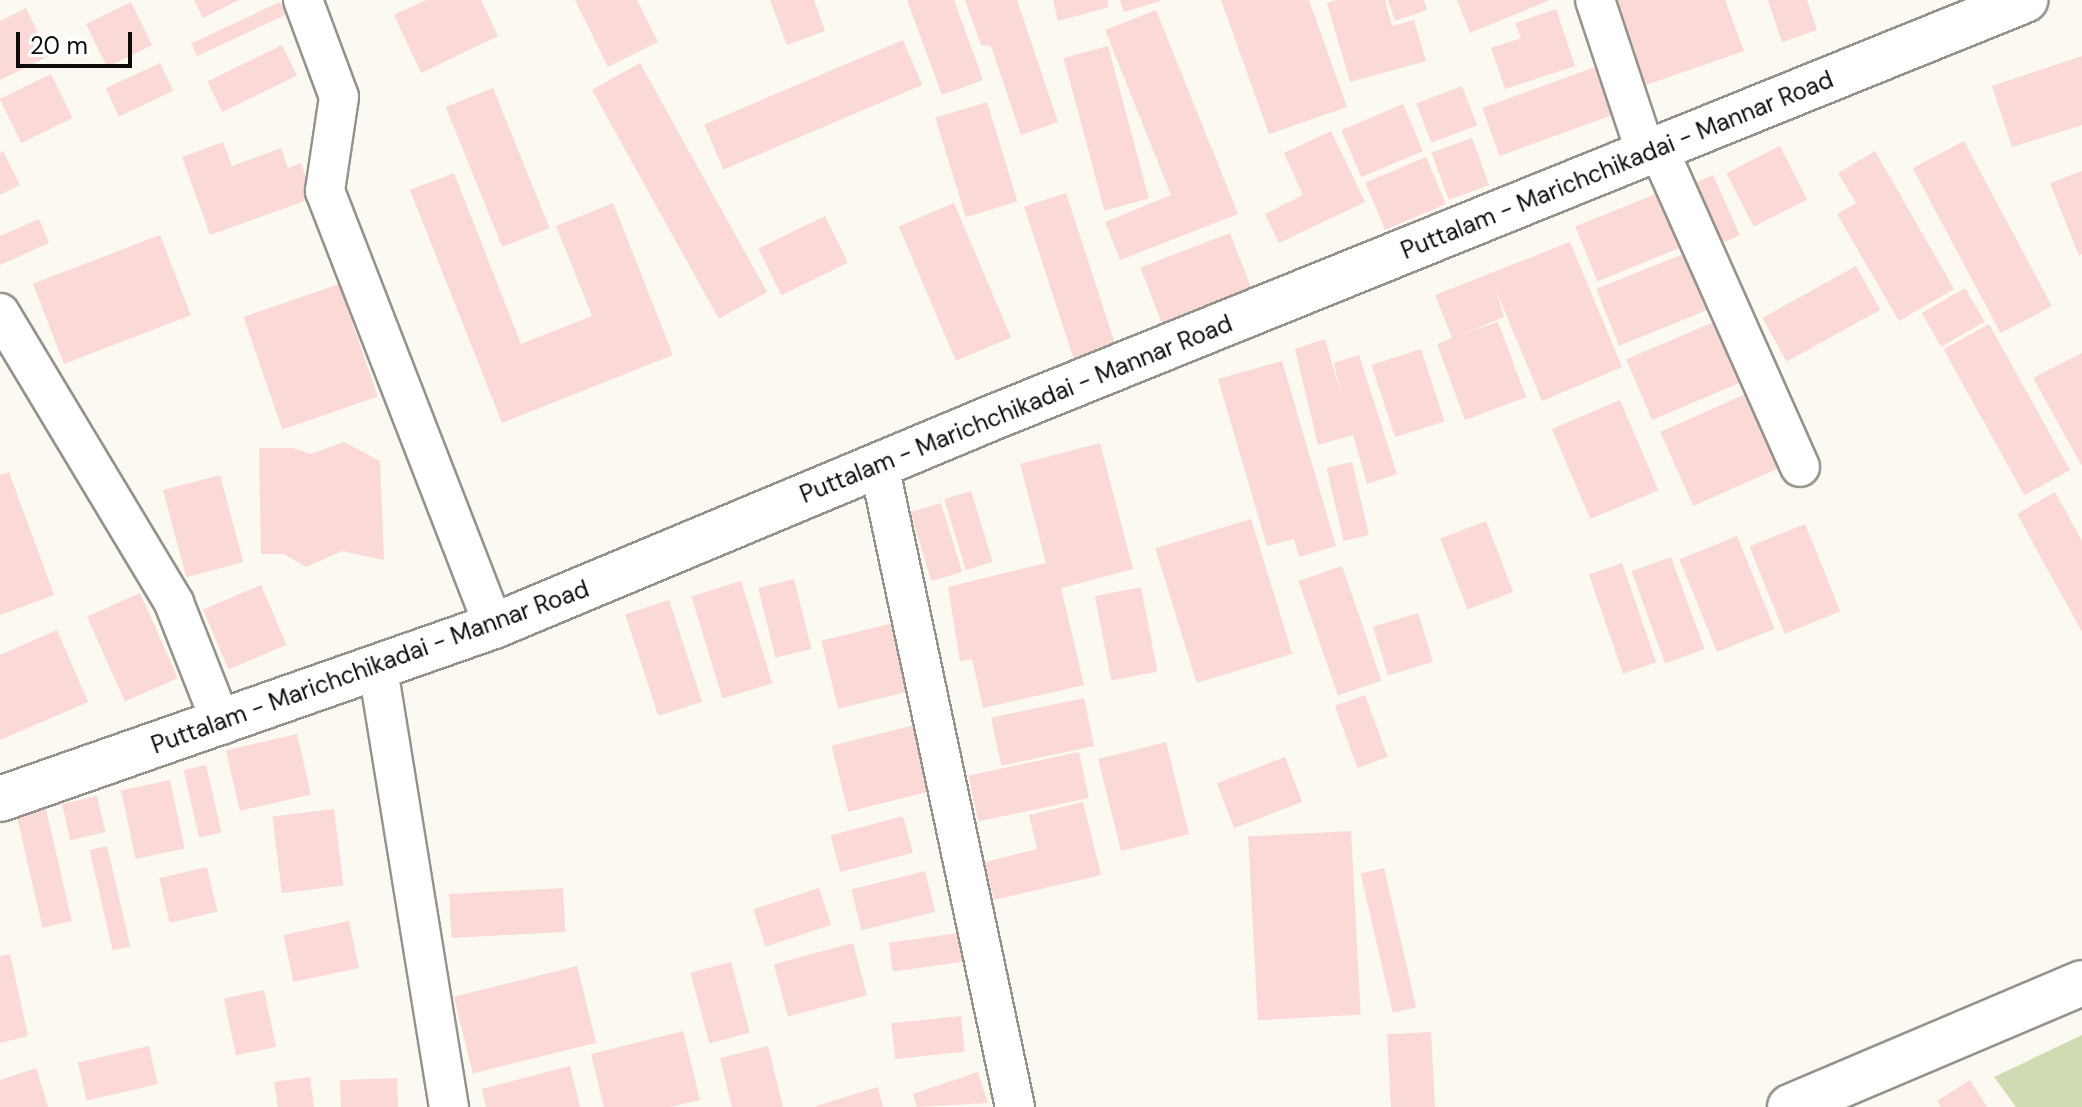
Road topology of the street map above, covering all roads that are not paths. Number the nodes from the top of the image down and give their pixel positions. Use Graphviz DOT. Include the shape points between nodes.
graph roads {
  1 [pos="303,0"];
  2 [pos="1595,0"];
  3 [pos="2025,0"];
  4 [pos="1652,151"];
  5 [pos="0,313"];
  6 [pos="879,465"];
  7 [pos="1800,467"];
  8 [pos="494,626"];
  9 [pos="378,669"];
  10 [pos="222,725"];
  11 [pos="0,799"];
  12 [pos="2082,983"];
  13 [pos="1802,1105"];
  14 [pos="449,1107"];
  15 [pos="1015,1107"];
  1 -- 8 [label="street" via="339,97 325,191"];
  2 -- 4 [label="street"];
  3 -- 4 [label="main road, Puttalam - Marichchikadai - Mannar Road"];
  4 -- 6 [label="main road, Puttalam - Marichchikadai - Mannar Road"];
  4 -- 7 [label="street"];
  5 -- 10 [label="street" via="174,603"];
  6 -- 8 [label="main road, Puttalam - Marichchikadai - Mannar Road"];
  6 -- 15 [label="street"];
  8 -- 9 [label="main road, Puttalam - Marichchikadai - Mannar Road"];
  9 -- 10 [label="main road, Puttalam - Marichchikadai - Mannar Road"];
  9 -- 14 [label="street"];
  10 -- 11 [label="main road, Puttalam - Marichchikadai - Mannar Road"];
  12 -- 13 [label="main road"];
}
